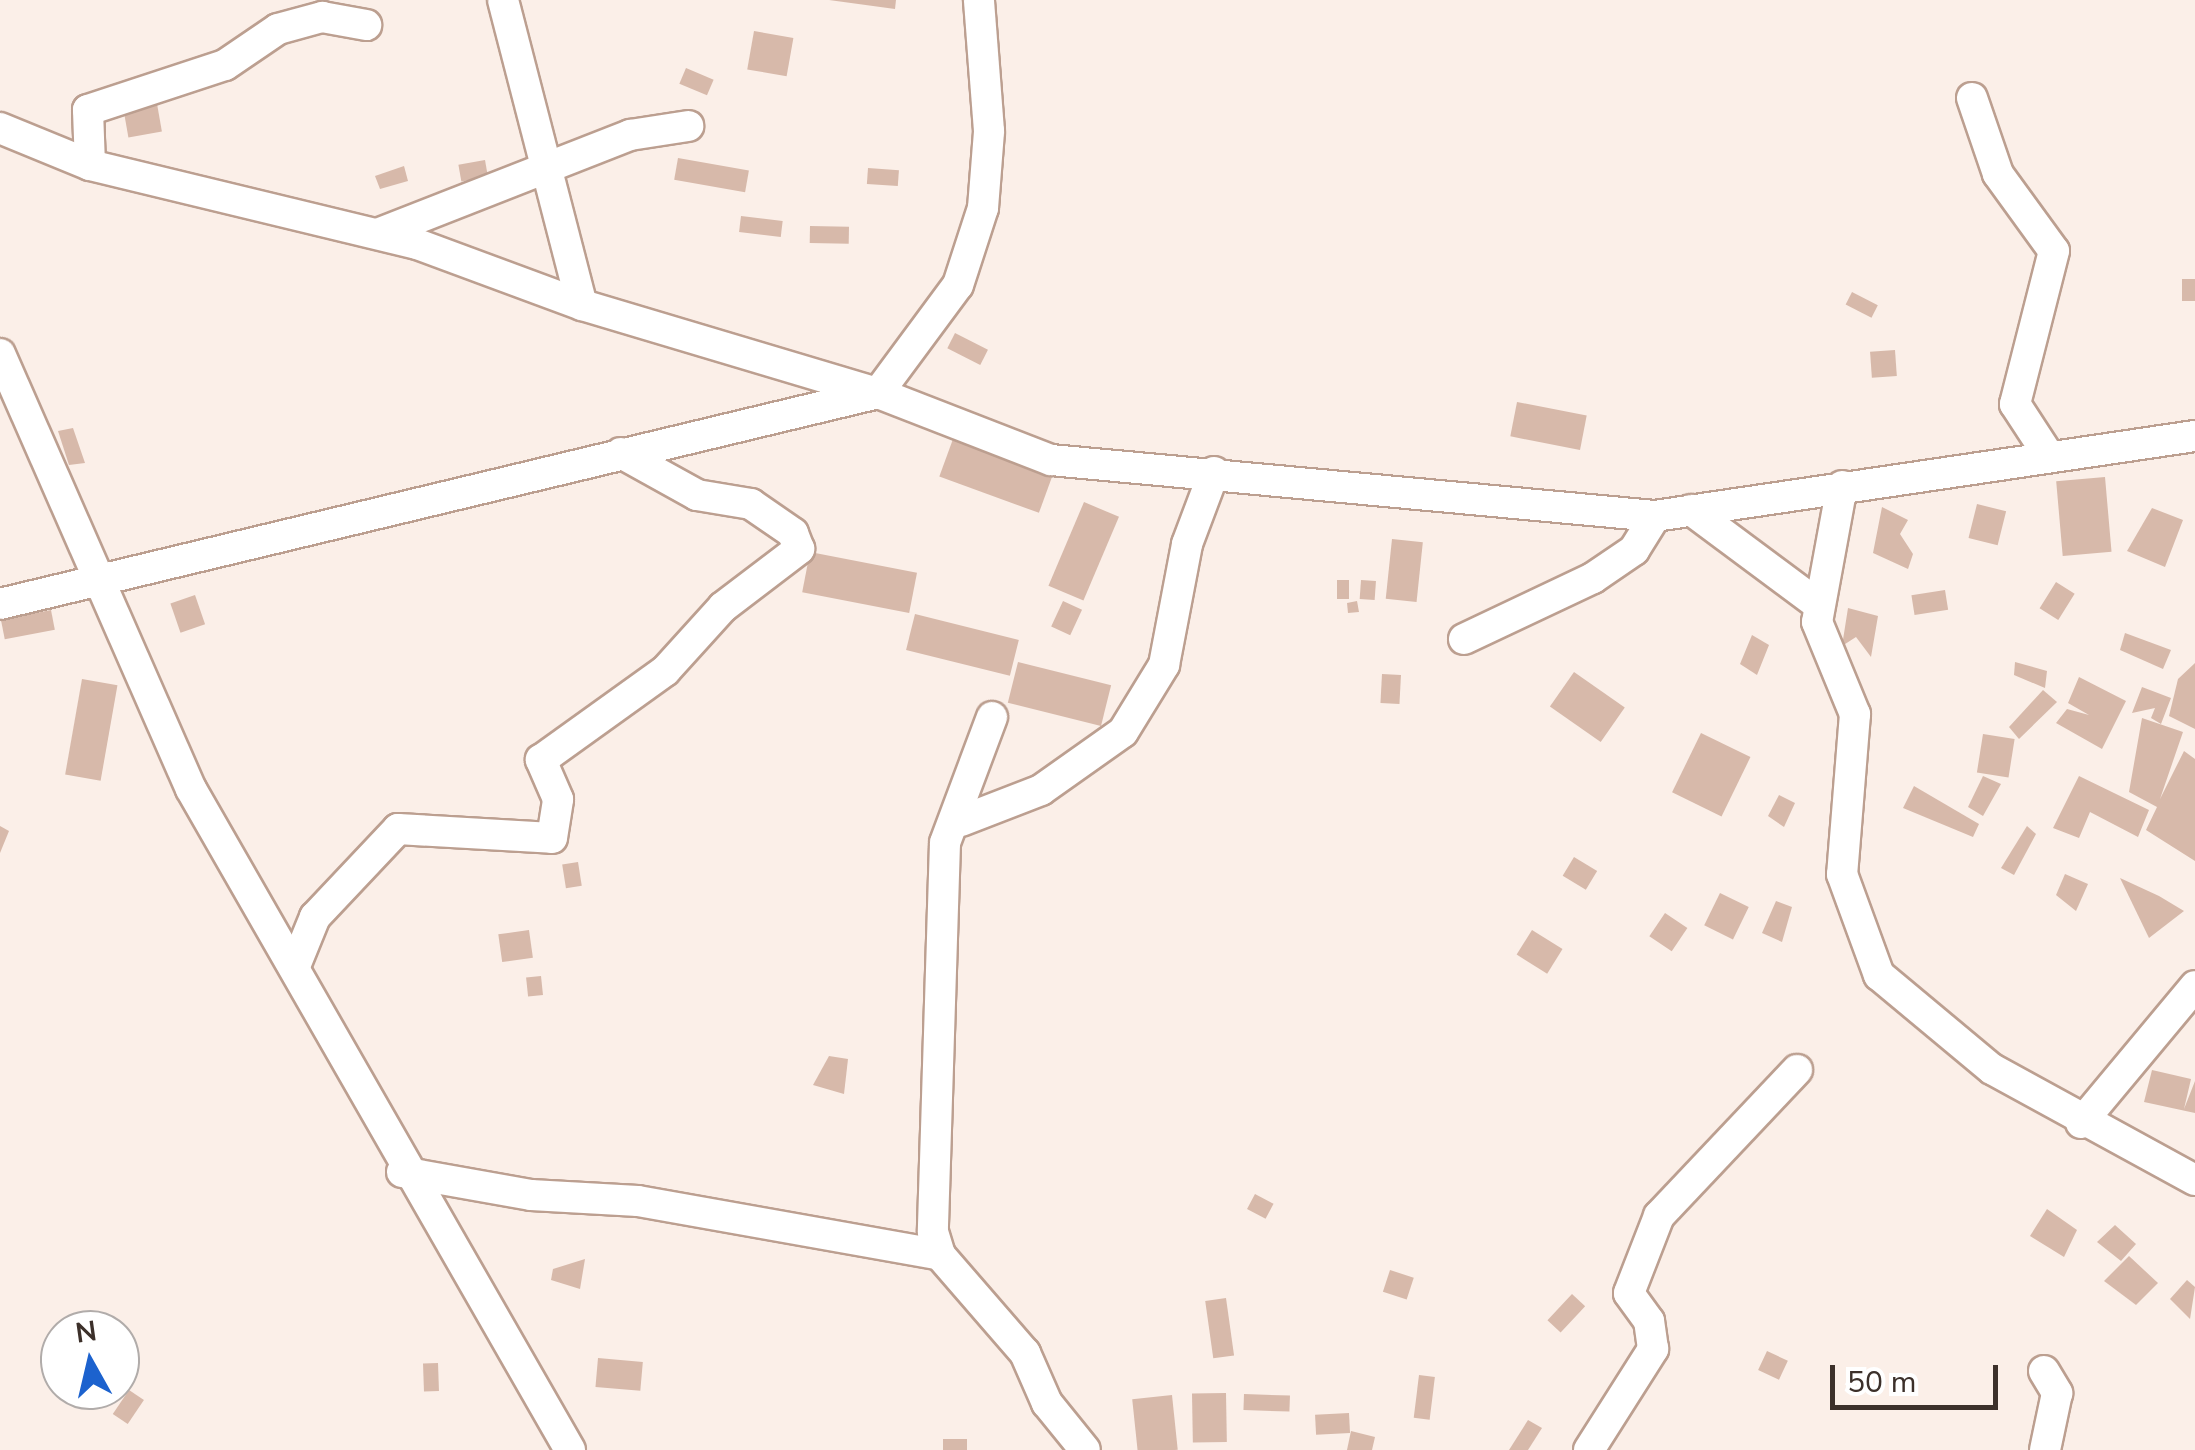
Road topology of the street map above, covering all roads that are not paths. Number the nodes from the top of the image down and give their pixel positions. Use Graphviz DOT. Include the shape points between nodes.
graph roads {
  1 [pos="503,0"];
  2 [pos="979,0"];
  3 [pos="366,25"];
  4 [pos="1972,98"];
  5 [pos="688,126"];
  6 [pos="0,128"];
  7 [pos="90,166"];
  8 [pos="550,166"];
  9 [pos="380,233"];
  10 [pos="582,305"];
  11 [pos="0,354"];
  12 [pos="878,392"];
  13 [pos="2195,436"];
  14 [pos="621,453"];
  15 [pos="2048,453"];
  16 [pos="1214,472"];
  17 [pos="1842,486"];
  18 [pos="1691,510"];
  19 [pos="1655,516"];
  20 [pos="98,580"];
  21 [pos="1816,603"];
  22 [pos="0,604"];
  23 [pos="1464,639"];
  24 [pos="992,717"];
  25 [pos="961,822"];
  26 [pos="295,966"];
  27 [pos="2195,986"];
  28 [pos="1797,1070"];
  29 [pos="2081,1123"];
  30 [pos="402,1172"];
  31 [pos="2195,1180"];
  32 [pos="940,1256"];
  33 [pos="2044,1371"];
  34 [pos="570,1450"];
  35 [pos="1085,1450"];
  36 [pos="1588,1450"];
  37 [pos="2045,1450"];
  1 -- 8 [label="street"];
  2 -- 12 [label="street" via="989,131 983,208 958,286"];
  3 -- 7 [label="street" via="322,16 278,30 225,65 88,110"];
  4 -- 15 [label="street" via="1998,174 2054,251 2015,404"];
  5 -- 8 [label="street" via="630,136"];
  6 -- 7 [label="street"];
  7 -- 9 [label="street"];
  8 -- 9 [label="street"];
  8 -- 10 [label="street"];
  9 -- 10 [label="street"];
  10 -- 12 [label="street"];
  11 -- 20 [label="street"];
  12 -- 14 [label="street"];
  12 -- 16 [label="street" via="1051,460"];
  13 -- 15 [label="street"];
  14 -- 20 [label="street"];
  14 -- 26 [label="street" via="697,495 751,504 793,534 800,549 723,606 665,671 540,760 558,799 552,838 398,829 316,917"];
  15 -- 17 [label="street"];
  16 -- 19 [label="street"];
  16 -- 25 [label="street" via="1188,544 1164,664 1123,732 1042,790"];
  17 -- 18 [label="street"];
  17 -- 21 [label="street"];
  18 -- 19 [label="street"];
  18 -- 21 [label="street"];
  19 -- 23 [label="street" via="1634,550 1593,578"];
  20 -- 22 [label="street"];
  20 -- 26 [label="street" via="192,789"];
  21 -- 29 [label="street" via="1855,714 1842,874 1879,975 1992,1068"];
  24 -- 25 [label="street"];
  25 -- 32 [label="street" via="946,843 938,925 943,1075 928,1191"];
  26 -- 30 [label="street"];
  27 -- 29 [label="street"];
  28 -- 36 [label="street" via="1659,1216 1629,1293 1649,1322 1653,1349"];
  29 -- 31 [label="street"];
  30 -- 32 [label="street" via="531,1195 638,1201"];
  30 -- 34 [label="street"];
  32 -- 35 [label="street" via="1024,1353 1047,1403"];
  33 -- 37 [label="street" via="2056,1394"];
}
